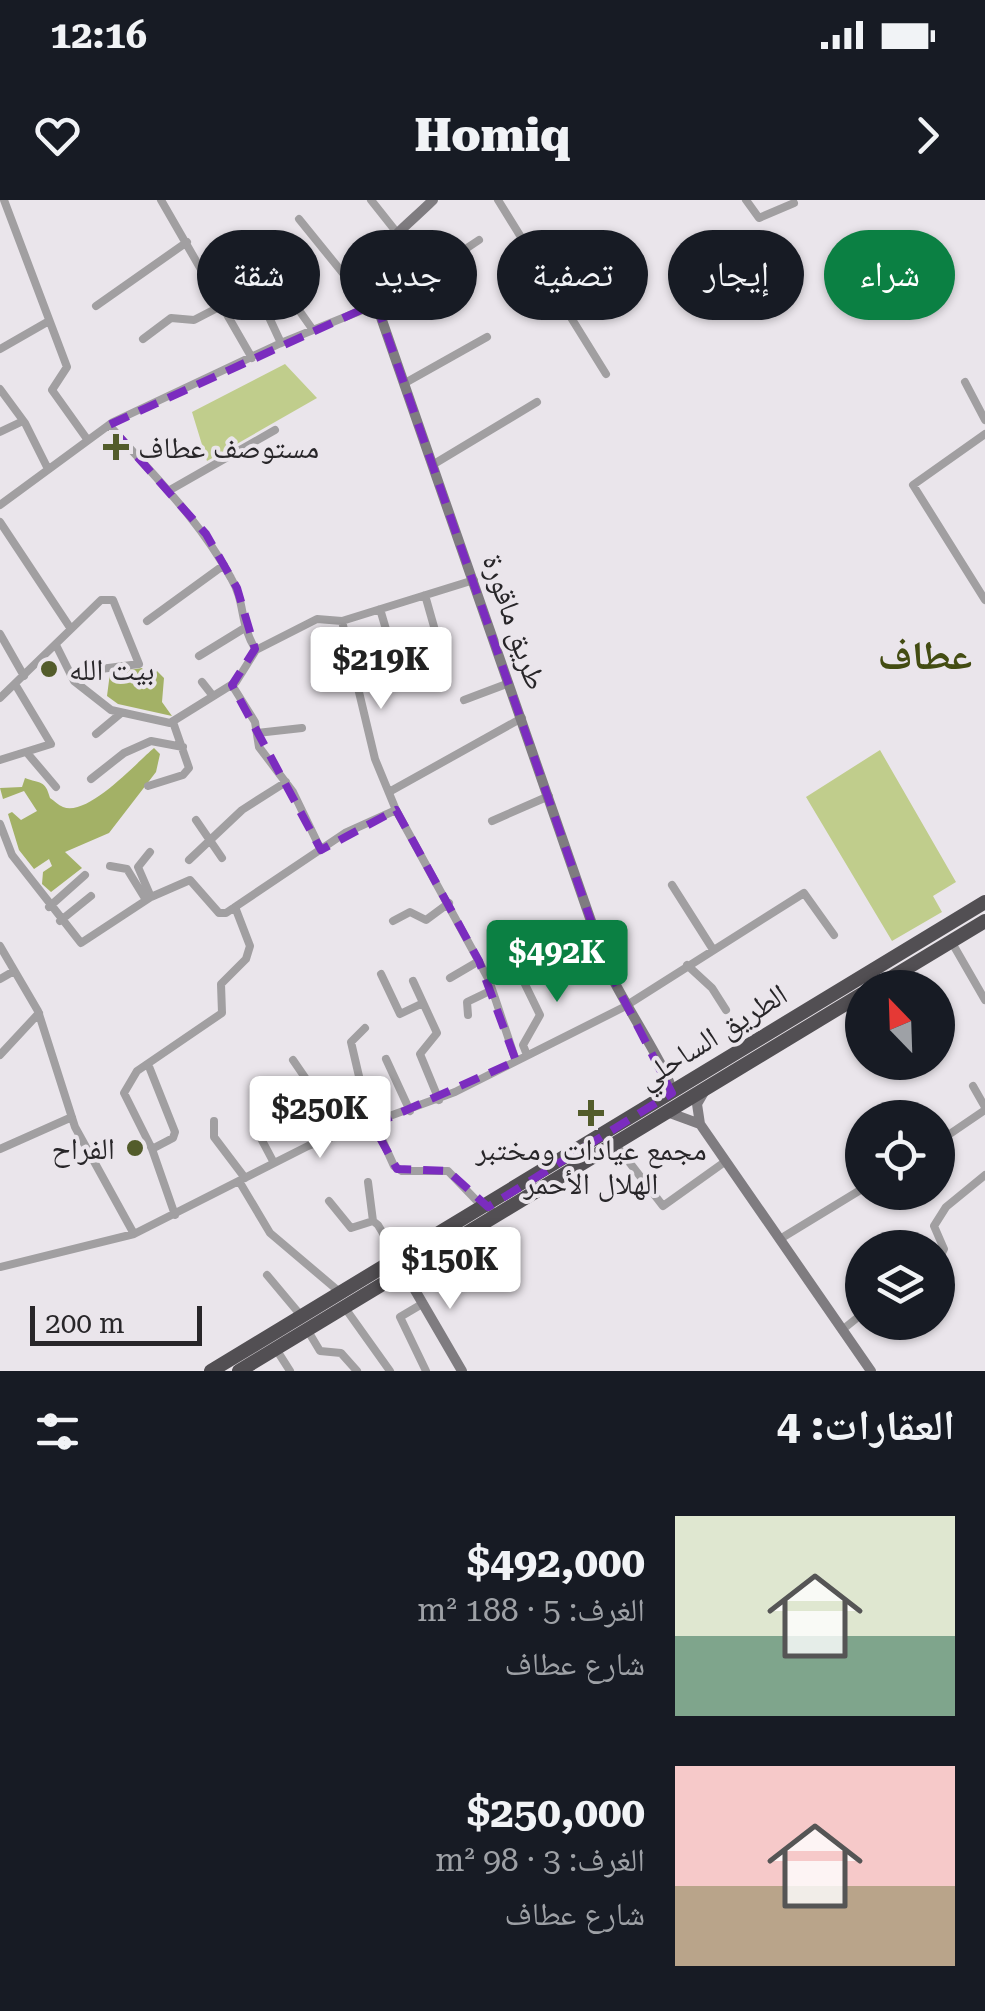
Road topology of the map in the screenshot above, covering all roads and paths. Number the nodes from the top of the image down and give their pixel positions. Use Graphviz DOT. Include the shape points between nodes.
graph roads {
  1 [pos="4,200"];
  2 [pos="161,200"];
  3 [pos="371,200"];
  4 [pos="433,200"];
  5 [pos="498,200"];
  6 [pos="746,200"];
  7 [pos="794,203"];
  8 [pos="299,219"];
  9 [pos="395,230"];
  10 [pos="402,230"];
  11 [pos="187,242"];
  12 [pos="197,260"];
  13 [pos="340,269"];
  14 [pos="96,306"];
  15 [pos="197,318"];
  16 [pos="340,318"];
  17 [pos="49,320"];
  18 [pos="231,320"];
  19 [pos="271,320"];
  20 [pos="305,320"];
  21 [pos="382,320"];
  22 [pos="312,330"];
  23 [pos="487,337"];
  24 [pos="143,339"];
  25 [pos="282,343"];
  26 [pos="0,348"];
  27 [pos="252,358"];
  28 [pos="606,374"];
  29 [pos="965,382"];
  30 [pos="405,383"];
  31 [pos="0,390"];
  32 [pos="537,402"];
  33 [pos="985,420"];
  34 [pos="23,421"];
  35 [pos="109,424"];
  36 [pos="275,430"];
  37 [pos="0,432"];
  38 [pos="985,434"];
  39 [pos="87,440"];
  40 [pos="434,464"];
  41 [pos="48,469"];
  42 [pos="170,490"];
  43 [pos="0,504"];
  44 [pos="0,522"];
  45 [pos="224,565"];
  46 [pos="474,580"];
  47 [pos="426,596"];
  48 [pos="985,600"];
  49 [pos="380,610"];
  50 [pos="342,621"];
  51 [pos="147,622"];
  52 [pos="71,629"];
  53 [pos="243,630"];
  54 [pos="0,634"];
  55 [pos="56,645"];
  56 [pos="256,650"];
  57 [pos="200,656"];
  58 [pos="385,669"];
  59 [pos="446,669"];
  60 [pos="70,673"];
  61 [pos="24,676"];
  62 [pos="202,682"];
  63 [pos="16,684"];
  64 [pos="508,684"];
  65 [pos="232,685"];
  66 [pos="213,696"];
  67 [pos="0,698"];
  68 [pos="464,700"];
  69 [pos="120,714"];
  70 [pos="522,718"];
  71 [pos="173,722"];
  72 [pos="302,728"];
  73 [pos="96,734"];
  74 [pos="256,734"];
  75 [pos="183,747"];
  76 [pos="28,754"];
  77 [pos="0,760"];
  78 [pos="91,779"];
  79 [pos="286,782"];
  80 [pos="148,786"];
  81 [pos="56,788"];
  82 [pos="389,792"];
  83 [pos="549,796"];
  84 [pos="396,810"];
  85 [pos="196,820"];
  86 [pos="492,821"];
  87 [pos="0,824"];
  88 [pos="209,840"];
  89 [pos="321,850"];
  90 [pos="150,852"];
  91 [pos="12,855"];
  92 [pos="222,858"];
  93 [pos="189,860"];
  94 [pos="0,862"];
  95 [pos="110,866"];
  96 [pos="86,875"];
  97 [pos="672,885"];
  98 [pos="91,896"];
  99 [pos="148,899"];
  100 [pos="449,902"];
  101 [pos="985,902"];
  102 [pos="49,907"];
  103 [pos="235,907"];
  104 [pos="985,920"];
  105 [pos="60,921"];
  106 [pos="393,921"];
  107 [pos="834,935"];
  108 [pos="951,941"];
  109 [pos="0,946"];
  110 [pos="712,948"];
  111 [pos="480,961"];
  112 [pos="687,965"];
  113 [pos="903,970"];
  114 [pos="14,971"];
  115 [pos="520,972"];
  116 [pos="381,974"];
  117 [pos="0,978"];
  118 [pos="450,978"];
  119 [pos="413,981"];
  120 [pos="492,990"];
  121 [pos="985,1000"];
  122 [pos="421,1004"];
  123 [pos="845,1004"];
  124 [pos="624,1007"];
  125 [pos="726,1010"];
  126 [pos="39,1012"];
  127 [pos="468,1015"];
  128 [pos="365,1028"];
  129 [pos="527,1055"];
  130 [pos="0,1056"];
  131 [pos="386,1059"];
  132 [pos="293,1060"];
  133 [pos="516,1061"];
  134 [pos="148,1064"];
  135 [pos="665,1069"];
  136 [pos="690,1082"];
  137 [pos="973,1086"];
  138 [pos="704,1091"];
  139 [pos="672,1093"];
  140 [pos="439,1100"];
  141 [pos="985,1109"];
  142 [pos="410,1111"];
  143 [pos="670,1113"];
  144 [pos="72,1117"];
  145 [pos="214,1120"];
  146 [pos="700,1124"];
  147 [pos="374,1125"];
  148 [pos="256,1129"];
  149 [pos="955,1130"];
  150 [pos="342,1133"];
  151 [pos="616,1145"];
  152 [pos="0,1149"];
  153 [pos="152,1149"];
  154 [pos="726,1161"];
  155 [pos="274,1163"];
  156 [pos="985,1176"];
  157 [pos="242,1180"];
  158 [pos="368,1182"];
  159 [pos="845,1199"];
  160 [pos="329,1201"];
  161 [pos="494,1211"];
  162 [pos="175,1215"];
  163 [pos="373,1222"];
  164 [pos="936,1230"];
  165 [pos="134,1234"];
  166 [pos="780,1239"];
  167 [pos="0,1266"];
  168 [pos="402,1267"];
  169 [pos="267,1275"];
  170 [pos="344,1302"];
  171 [pos="422,1304"];
  172 [pos="306,1325"];
  173 [pos="845,1328"];
  174 [pos="842,1330"];
  175 [pos="276,1350"];
  176 [pos="258,1366"];
  177 [pos="211,1371"];
  178 [pos="239,1371"];
  179 [pos="290,1371"];
  180 [pos="357,1371"];
  181 [pos="390,1371"];
  182 [pos="426,1371"];
  183 [pos="462,1371"];
  184 [pos="871,1371"];
  1 -- 17 [label="street"];
  2 -- 11 [label="street"];
  3 -- 9 [label="street"];
  4 -- 10 [label="street"];
  5 -- 28 [label="street"];
  6 -- 7 [label="street" via="759,218"];
  8 -- 13 [label="street"];
  11 -- 12 [label="street"];
  11 -- 14 [label="street"];
  15 -- 24 [label="street" via="170,318"];
  16 -- 22 [label="street"];
  17 -- 26 [label="street"];
  17 -- 39 [label="street" via="68,370 52,390"];
  18 -- 27 [label="street"];
  19 -- 25 [label="street"];
  20 -- 22 [label="street"];
  21 -- 30 [label="street, طريق ماقورة"];
  22 -- 25 [label="street"];
  23 -- 30 [label="street"];
  25 -- 27 [label="street"];
  27 -- 35 [label="street"];
  29 -- 33 [label="street"];
  30 -- 40 [label="street, طريق ماقورة"];
  31 -- 34 [label="street"];
  32 -- 40 [label="street"];
  34 -- 37 [label="street"];
  34 -- 41 [label="street"];
  35 -- 39 [label="street"];
  35 -- 42 [label="street"];
  36 -- 42 [label="street"];
  38 -- 48 [label="street" via="913,485"];
  39 -- 41 [label="street"];
  40 -- 46 [label="street, طريق ماقورة"];
  41 -- 43 [label="street"];
  42 -- 45 [label="street"];
  44 -- 52 [label="street"];
  45 -- 51 [label="street"];
  45 -- 53 [label="street" via="241,600"];
  46 -- 47 [label="street"];
  46 -- 64 [label="street, طريق ماقورة"];
  47 -- 49 [label="street"];
  47 -- 59 [label="street"];
  49 -- 50 [label="street"];
  49 -- 58 [label="street" via="396,662"];
  50 -- 56 [label="street" via="320,618"];
  50 -- 82 [label="street" via="364,724"];
  52 -- 55 [label="street"];
  52 -- 60 [label="street" via="101,600 114,600 139,664"];
  53 -- 56 [label="street"];
  53 -- 57 [label="street"];
  54 -- 61 [label="street"];
  55 -- 60 [label="street"];
  55 -- 61 [label="street"];
  56 -- 65 [label="street"];
  60 -- 69 [label="street"];
  61 -- 63 [label="street"];
  62 -- 66 [label="street"];
  63 -- 67 [label="street"];
  63 -- 76 [label="street" via="52,742"];
  64 -- 68 [label="street"];
  64 -- 70 [label="street, طريق ماقورة"];
  65 -- 66 [label="street"];
  65 -- 74 [label="street"];
  66 -- 71 [label="street"];
  69 -- 71 [label="street"];
  69 -- 73 [label="street"];
  70 -- 82 [label="street"];
  70 -- 83 [label="street, طريق ماقورة"];
  71 -- 75 [label="street"];
  72 -- 74 [label="street"];
  74 -- 79 [label="street"];
  75 -- 78 [label="street" via="151,741"];
  75 -- 80 [label="street" via="185,774"];
  76 -- 77 [label="street"];
  76 -- 81 [label="street"];
  79 -- 88 [label="street"];
  79 -- 89 [label="street"];
  82 -- 84 [label="street"];
  83 -- 86 [label="street"];
  83 -- 124 [label="street, طريق ماقورة"];
  84 -- 89 [label="street"];
  84 -- 100 [label="street"];
  85 -- 88 [label="street"];
  87 -- 91 [label="street"];
  88 -- 92 [label="street"];
  88 -- 93 [label="street"];
  89 -- 103 [label="street"];
  90 -- 99 [label="street" via="138,867"];
  91 -- 94 [label="street"];
  91 -- 102 [label="street"];
  95 -- 99 [label="street" via="127,869"];
  96 -- 102 [label="street"];
  97 -- 110 [label="street"];
  98 -- 105 [label="street"];
  99 -- 103 [label="street" via="193,880 218,912"];
  99 -- 105 [label="street" via="83,943"];
  100 -- 106 [label="street" via="426,920 410,912"];
  100 -- 111 [label="street"];
  101 -- 136 [label="highway, الطريق الساحلي"];
  102 -- 105 [label="street"];
  103 -- 134 [label="street" via="250,946 221,984 222,1013"];
  104 -- 108 [label="highway"];
  107 -- 110 [label="street" via="804,893"];
  108 -- 113 [label="highway"];
  108 -- 121 [label="street"];
  109 -- 114 [label="street"];
  110 -- 112 [label="street"];
  111 -- 118 [label="street"];
  111 -- 120 [label="street"];
  112 -- 124 [label="street"];
  112 -- 125 [label="street"];
  114 -- 117 [label="street"];
  114 -- 126 [label="street"];
  115 -- 129 [label="street" via="540,1015 523,1044"];
  116 -- 122 [label="street" via="400,1014"];
  119 -- 122 [label="street"];
  120 -- 127 [label="street" via="467,1002"];
  120 -- 133 [label="street"];
  122 -- 140 [label="street" via="438,1033 420,1054"];
  123 -- 138 [label="highway, الطريق الساحلي"];
  124 -- 129 [label="street"];
  124 -- 135 [label="street, طريق ماقورة"];
  126 -- 130 [label="street"];
  126 -- 144 [label="street"];
  128 -- 147 [label="street" via="351,1042"];
  129 -- 133 [label="street"];
  131 -- 142 [label="street"];
  132 -- 150 [label="street"];
  133 -- 140 [label="street"];
  134 -- 153 [label="street" via="132,1076 124,1097"];
  134 -- 153 [label="street" via="176,1132"];
  135 -- 136 [label="street, طريق ماقورة"];
  135 -- 139 [label="street, طريق ماقورة"];
  136 -- 139 [label="highway, الطريق الساحلي"];
  137 -- 141 [label="street"];
  138 -- 143 [label="highway, الطريق الساحلي"];
  138 -- 146 [label="street" via="697,1104"];
  139 -- 161 [label="highway, الطريق الساحلي"];
  140 -- 142 [label="street"];
  141 -- 149 [label="street"];
  142 -- 147 [label="street"];
  143 -- 146 [label="street"];
  143 -- 151 [label="highway, الطريق الساحلي"];
  144 -- 152 [label="street"];
  144 -- 165 [label="street"];
  145 -- 157 [label="street" via="214,1137"];
  146 -- 154 [label="street"];
  147 -- 150 [label="street"];
  147 -- 161 [label="street" via="397,1169 448,1171"];
  148 -- 155 [label="street"];
  150 -- 155 [label="street"];
  151 -- 154 [label="street" via="662,1206"];
  151 -- 161 [label="highway, الطريق الساحلي"];
  153 -- 162 [label="street"];
  154 -- 166 [label="street"];
  155 -- 157 [label="street"];
  156 -- 164 [label="street" via="946,1207"];
  157 -- 162 [label="street"];
  157 -- 170 [label="street" via="270,1234"];
  158 -- 163 [label="street"];
  159 -- 166 [label="street"];
  160 -- 163 [label="street" via="351,1228"];
  161 -- 168 [label="highway, الطريق الساحلي"];
  162 -- 165 [label="street"];
  163 -- 168 [label="street"];
  165 -- 167 [label="street"];
  166 -- 174 [label="street"];
  168 -- 170 [label="highway, الطريق الساحلي"];
  168 -- 171 [label="street"];
  169 -- 172 [label="street"];
  170 -- 172 [label="highway, الطريق الساحلي"];
  170 -- 181 [label="street"];
  171 -- 182 [label="street" via="400,1316"];
  171 -- 183 [label="street"];
  172 -- 175 [label="highway, الطريق الساحلي"];
  172 -- 177 [label="highway, الطريق الساحلي"];
  172 -- 180 [label="street" via="320,1351 341,1353"];
  173 -- 174 [label="street"];
  174 -- 184 [label="street"];
  175 -- 176 [label="highway, الطريق الساحلي"];
  175 -- 179 [label="street"];
  176 -- 178 [label="highway, الطريق الساحلي"];
}
